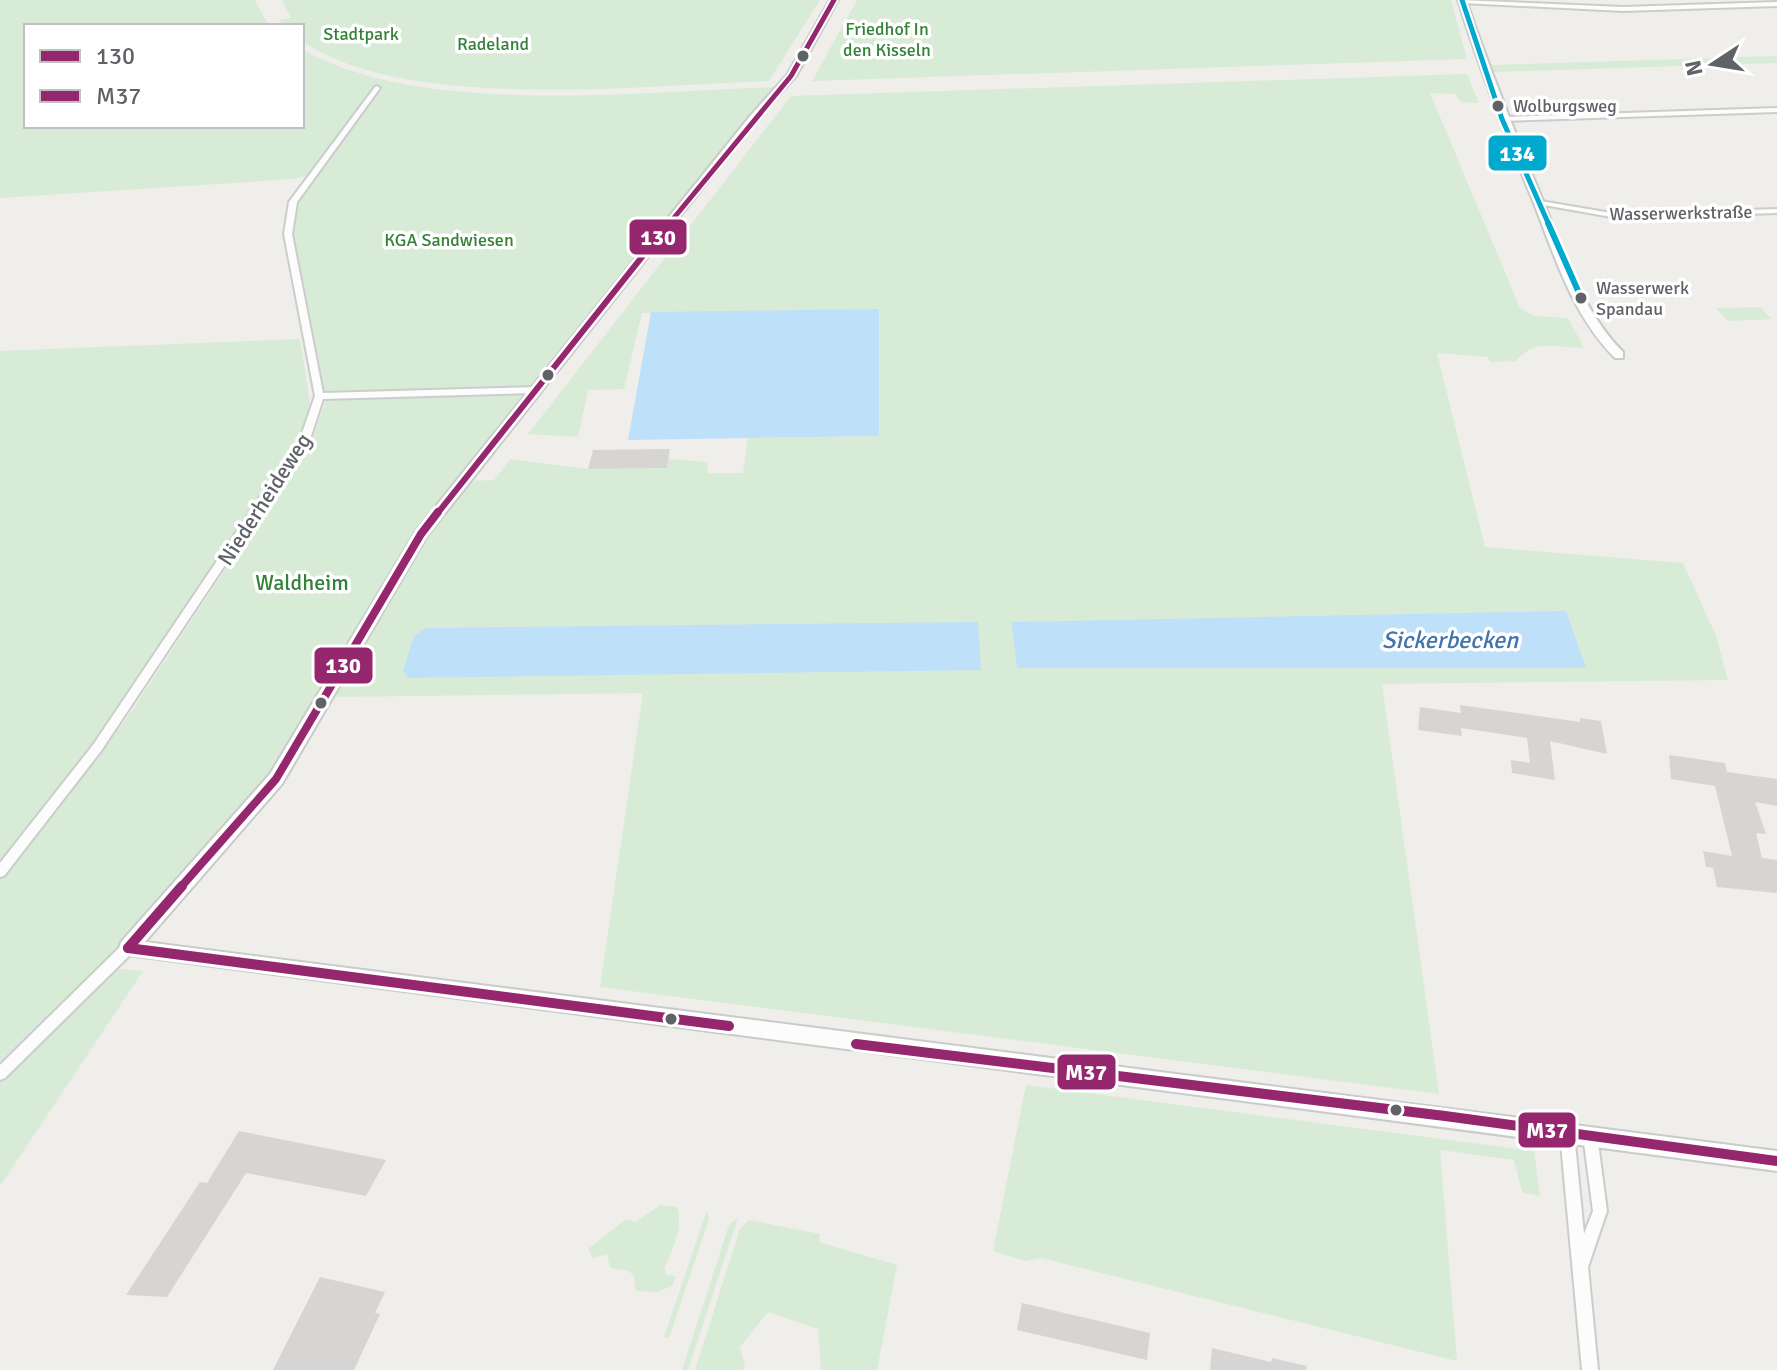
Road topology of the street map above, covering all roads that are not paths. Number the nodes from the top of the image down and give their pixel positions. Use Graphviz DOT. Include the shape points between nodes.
graph roads {
  1 [pos="834,0"];
  2 [pos="1462,0"];
  3 [pos="1726,3"];
  4 [pos="1777,4"];
  5 [pos="377,88"];
  6 [pos="1777,110"];
  7 [pos="1502,119"];
  8 [pos="1538,202"];
  9 [pos="1777,211"];
  10 [pos="1619,355"];
  11 [pos="538,390"];
  12 [pos="319,396"];
  13 [pos="0,872"];
  14 [pos="128,948"];
  15 [pos="0,1074"];
  16 [pos="1567,1133"];
  17 [pos="1590,1135"];
  18 [pos="1777,1161"];
  19 [pos="1581,1266"];
  20 [pos="1590,1370"];
  1 -- 11 [label="street" via="791,76"];
  2 -- 3 [label="street" via="1623,9"];
  2 -- 7 [label="street"];
  3 -- 4 [label="street"];
  5 -- 12 [label="street, Niederheideweg" via="293,202 288,234"];
  6 -- 7 [label="street"];
  7 -- 8 [label="street"];
  8 -- 9 [label="street, Wasserwerkstraße" via="1617,216"];
  8 -- 10 [label="street" via="1601,341"];
  11 -- 12 [label="street"];
  11 -- 14 [label="street" via="421,534 276,779"];
  12 -- 13 [label="street, Niederheideweg" via="306,436 206,588 97,748"];
  14 -- 15 [label="street"];
  14 -- 16 [label="street"];
  16 -- 17 [label="street"];
  16 -- 19 [label="street"];
  17 -- 18 [label="street"];
  17 -- 19 [label="street" via="1600,1211"];
  19 -- 20 [label="street"];
}
